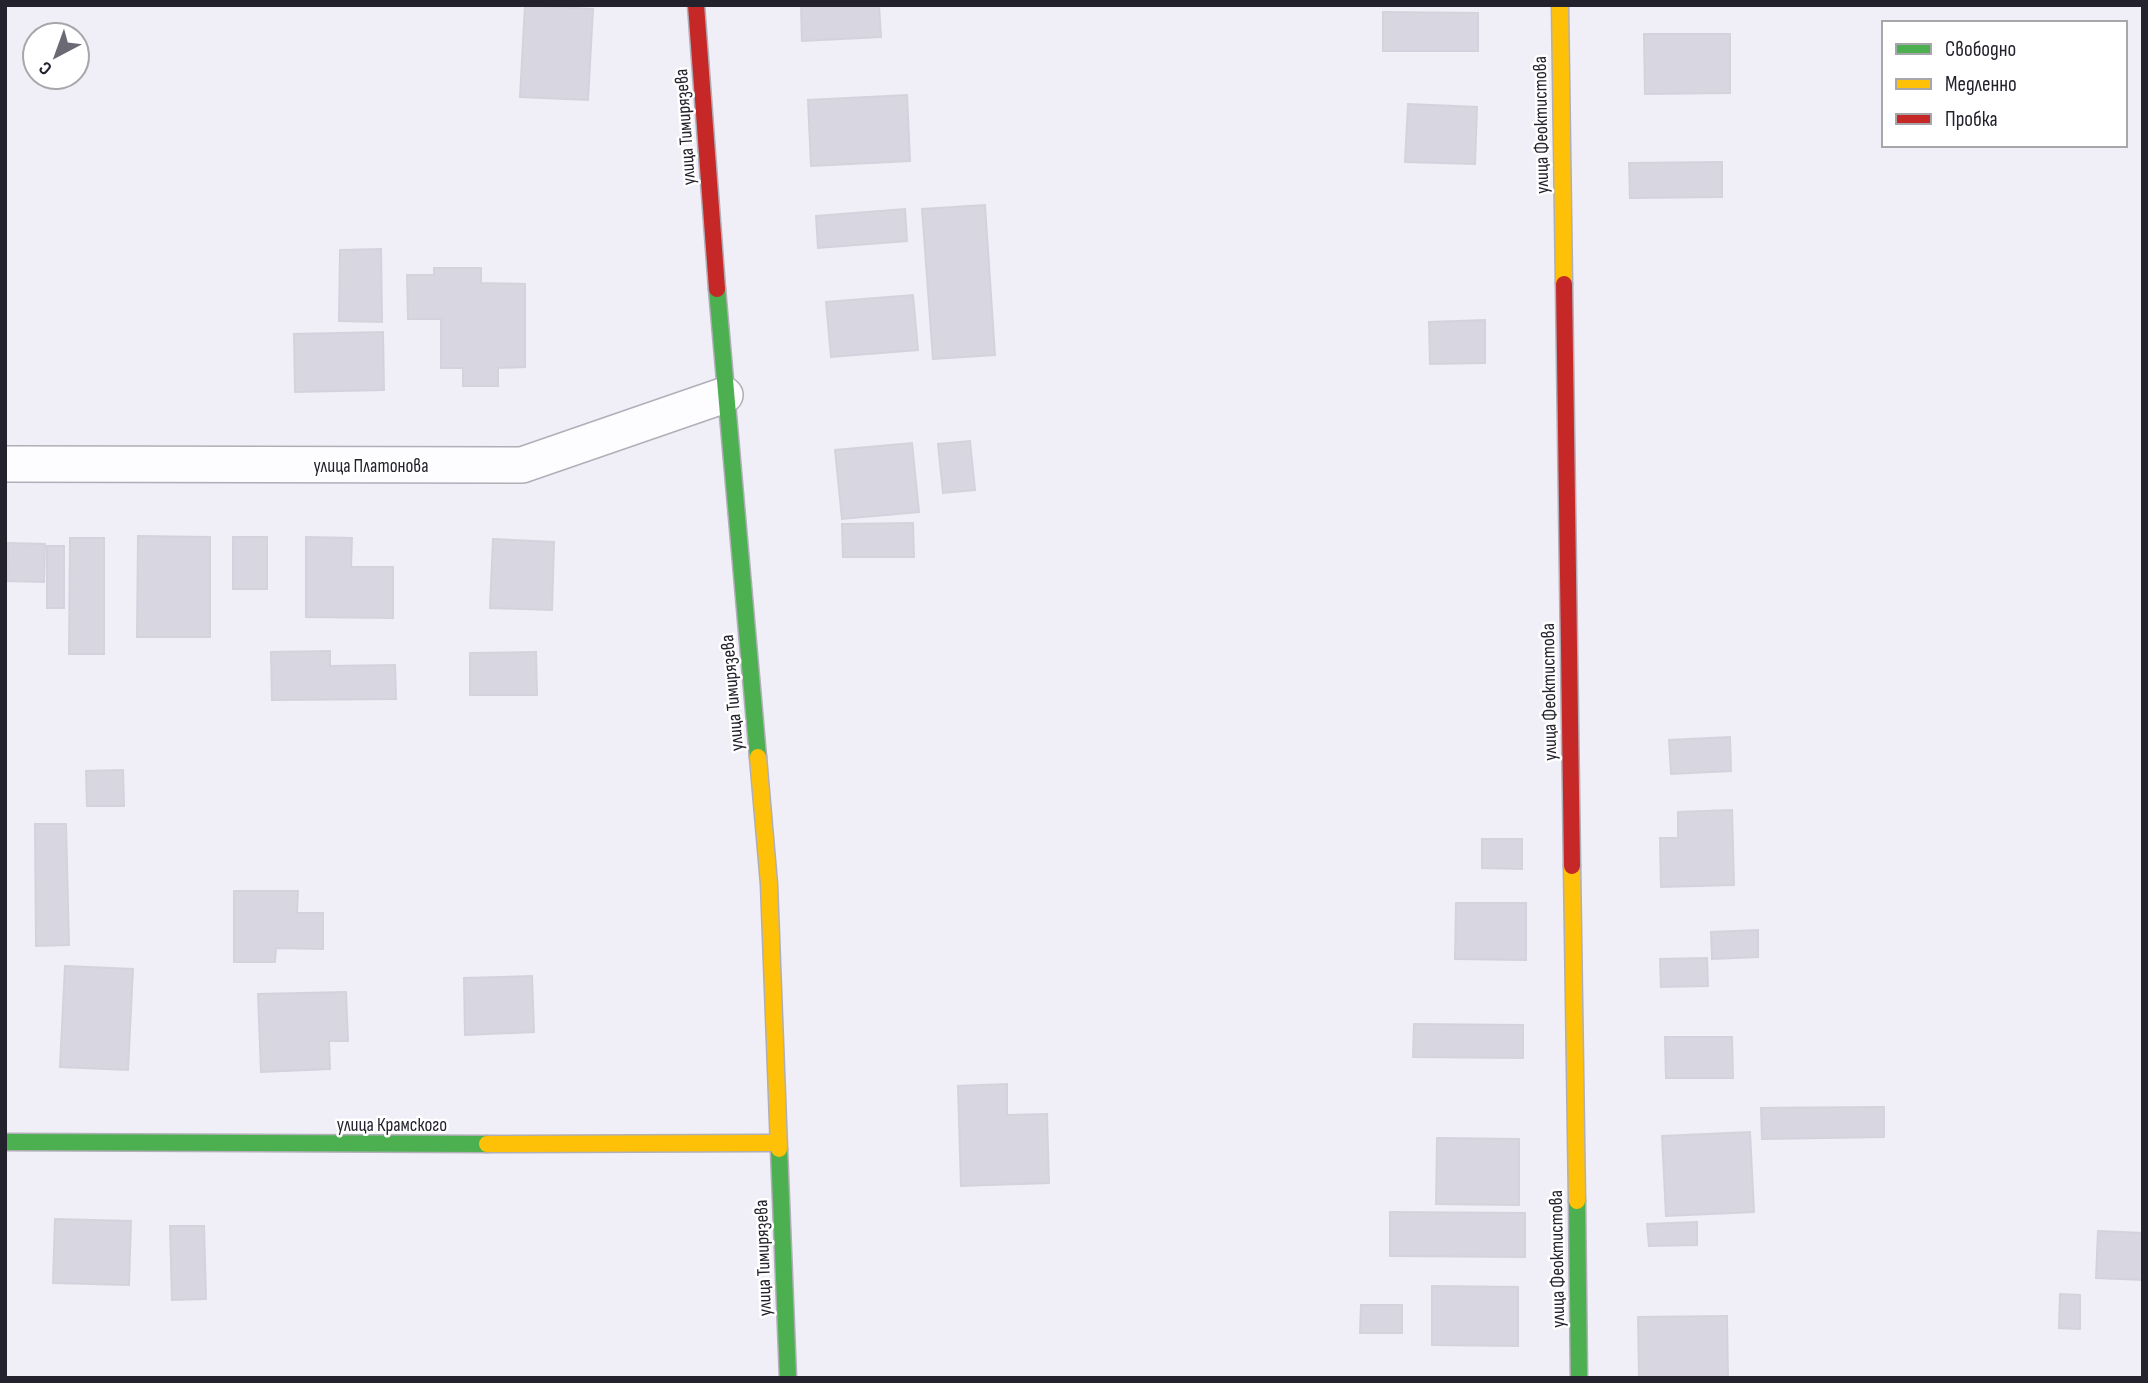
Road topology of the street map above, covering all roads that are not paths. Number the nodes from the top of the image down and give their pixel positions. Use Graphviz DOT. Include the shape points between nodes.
graph roads {
  1 [pos="696,5"];
  2 [pos="1559,5"];
  3 [pos="724,396"];
  4 [pos="5,464"];
  5 [pos="5,1142"];
  6 [pos="779,1143"];
  7 [pos="788,1378"];
  8 [pos="1579,1378"];
  1 -- 3 [label="street, улица Тимирязева"];
  2 -- 8 [label="street, улица Феоктистова"];
  3 -- 4 [label="street, улица Платонова" via="522,465"];
  3 -- 6 [label="street, улица Тимирязева" via="769,884"];
  5 -- 6 [label="street, улица Крамского"];
  6 -- 7 [label="street, улица Тимирязева"];
}
